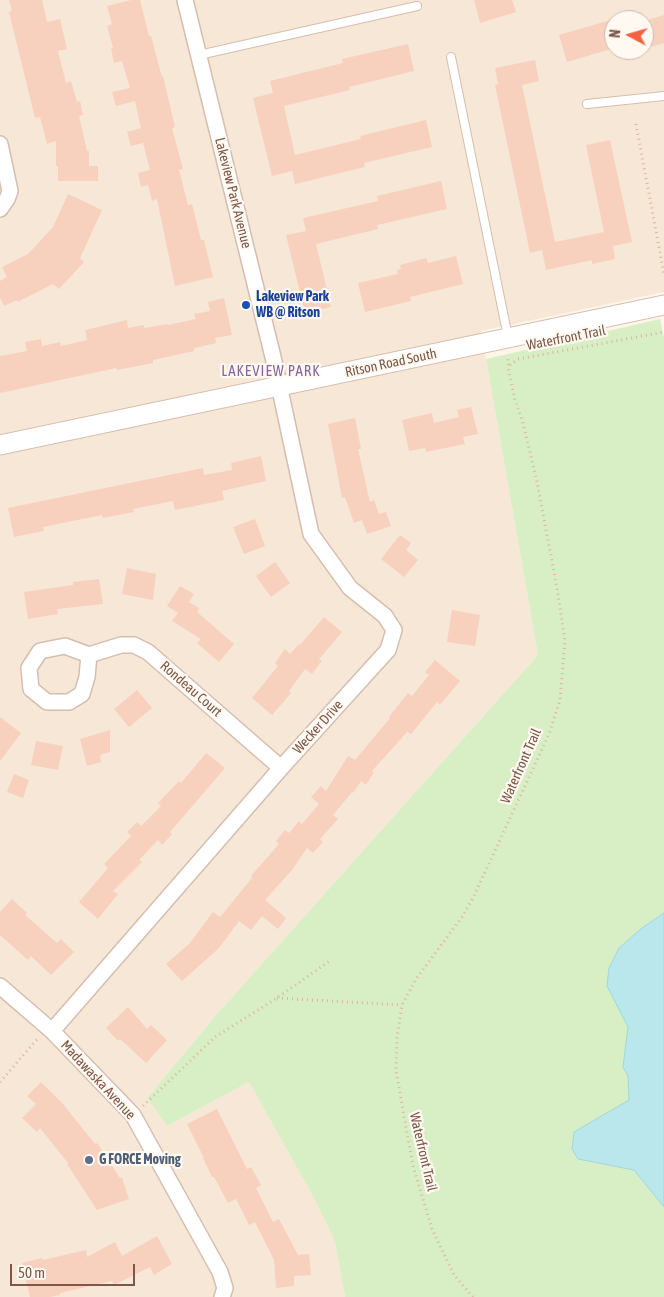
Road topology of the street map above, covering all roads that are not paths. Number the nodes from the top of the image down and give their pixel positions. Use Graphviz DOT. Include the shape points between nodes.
graph roads {
  1 [pos="185,0"];
  2 [pos="417,6"];
  3 [pos="200,55"];
  4 [pos="451,57"];
  5 [pos="664,96"];
  6 [pos="587,104"];
  7 [pos="0,144"];
  8 [pos="0,209"];
  9 [pos="664,305"];
  10 [pos="508,338"];
  11 [pos="280,386"];
  12 [pos="0,445"];
  13 [pos="88,655"];
  14 [pos="281,768"];
  15 [pos="0,986"];
  16 [pos="50,1030"];
  17 [pos="222,1297"];
  1 -- 3 [label="street, Lakeview Park Avenue"];
  2 -- 3 [label="lane"];
  3 -- 11 [label="street, Lakeview Park Avenue"];
  4 -- 10 [label="lane"];
  5 -- 6 [label="lane"];
  7 -- 8 [label="street" via="10,190"];
  9 -- 10 [label="street, Ritson Road South"];
  10 -- 11 [label="street, Ritson Road South"];
  11 -- 12 [label="street, Ritson Road South"];
  11 -- 14 [label="street, Wecker Drive" via="311,534 350,588 385,616 394,630 388,650"];
  13 -- 13 [label="street" via="65,646 40,651 29,668 31,689 47,702 69,702 82,694"];
  13 -- 14 [label="street, Rondeau Court" via="121,645 134,645 148,652"];
  14 -- 16 [label="street, Wecker Drive"];
  15 -- 16 [label="street, Madawaska Avenue"];
  16 -- 17 [label="street, Madawaska Avenue" via="133,1115 224,1280"];
}
